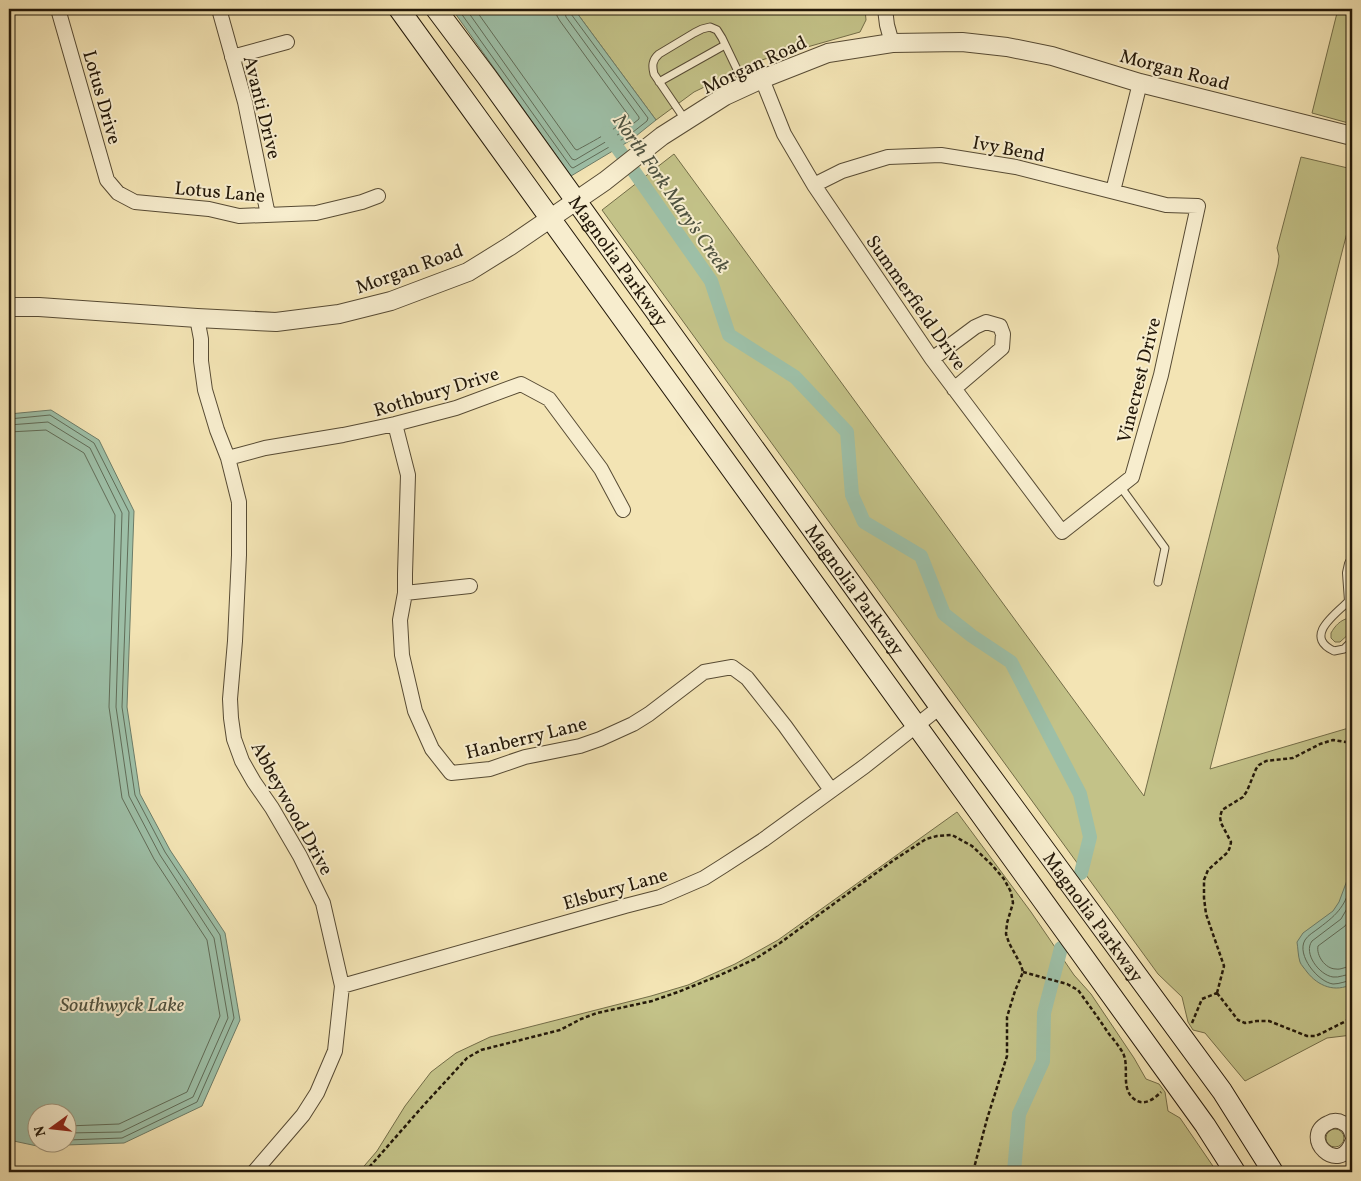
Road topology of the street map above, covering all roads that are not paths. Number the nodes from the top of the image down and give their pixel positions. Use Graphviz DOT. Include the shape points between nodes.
graph roads {
  1 [pos="58,9"];
  2 [pos="219,9"];
  3 [pos="399,9"];
  4 [pos="436,9"];
  5 [pos="885,9"];
  6 [pos="287,42"];
  7 [pos="892,43"];
  8 [pos="725,45"];
  9 [pos="232,57"];
  10 [pos="659,82"];
  11 [pos="1140,82"];
  12 [pos="754,83"];
  13 [pos="687,121"];
  14 [pos="1352,136"];
  15 [pos="814,185"];
  16 [pos="1113,191"];
  17 [pos="118,193"];
  18 [pos="378,196"];
  19 [pos="576,201"];
  20 [pos="1198,206"];
  21 [pos="268,215"];
  22 [pos="551,218"];
  23 [pos="9,307"];
  24 [pos="197,318"];
  25 [pos="932,359"];
  26 [pos="704,378"];
  27 [pos="954,389"];
  28 [pos="680,398"];
  29 [pos="396,424"];
  30 [pos="228,458"];
  31 [pos="1120,486"];
  32 [pos="623,510"];
  33 [pos="1062,532"];
  34 [pos="824,546"];
  35 [pos="1352,564"];
  36 [pos="801,565"];
  37 [pos="1158,582"];
  38 [pos="470,586"];
  39 [pos="405,593"];
  40 [pos="1352,600"];
  41 [pos="1352,641"];
  42 [pos="940,707"];
  43 [pos="917,725"];
  44 [pos="832,790"];
  45 [pos="342,986"];
  46 [pos="254,1172"];
  47 [pos="1236,1172"];
  48 [pos="1273,1172"];
  1 -- 17 [label="street, Lotus Drive" via="107,180"];
  2 -- 9 [label="street, Avanti Drive"];
  3 -- 22 [label="main road, Magnolia Parkway"];
  4 -- 19 [label="main road, Magnolia Parkway"];
  5 -- 7 [label="street"];
  6 -- 9 [label="street"];
  7 -- 11 [label="street, Morgan Road" via="962,42 1007,47 1052,56"];
  7 -- 12 [label="street, Morgan Road" via="828,53"];
  8 -- 10 [label="lane"];
  8 -- 10 [label="lane" via="717,30 710,27 694,33 654,58 653,68"];
  8 -- 12 [label="lane"];
  9 -- 21 [label="street, Avanti Drive" via="245,102"];
  10 -- 13 [label="lane"];
  11 -- 14 [label="street, Morgan Road"];
  11 -- 16 [label="street"];
  12 -- 13 [label="street, Morgan Road" via="725,96"];
  12 -- 15 [label="street, Summerfield Drive"];
  13 -- 19 [label="street, Morgan Road"];
  15 -- 16 [label="street, Ivy Bend" via="842,171 888,157 941,155 1016,167"];
  15 -- 25 [label="street, Summerfield Drive"];
  16 -- 20 [label="street, Ivy Bend" via="1166,205"];
  17 -- 21 [label="street, Lotus Lane" via="135,202 209,208 238,216"];
  18 -- 21 [label="street, Lotus Lane" via="316,213"];
  19 -- 22 [label="street, Morgan Road"];
  19 -- 26 [label="main road, Magnolia Parkway"];
  20 -- 31 [label="street, Vinecrest Drive" via="1161,375 1132,477"];
  22 -- 24 [label="street, Morgan Road" via="468,272 391,301 339,314 276,322"];
  22 -- 28 [label="main road, Magnolia Parkway"];
  23 -- 24 [label="street, Morgan Road" via="39,306"];
  24 -- 30 [label="street, Abbeywood Drive" via="205,390"];
  25 -- 27 [label="street, Summerfield Drive"];
  25 -- 27 [label="street" via="975,327 986,322 1000,326 1002,348"];
  26 -- 28 [label="main road"];
  26 -- 34 [label="main road, Magnolia Parkway"];
  27 -- 33 [label="street, Summerfield Drive"];
  28 -- 36 [label="main road, Magnolia Parkway"];
  29 -- 30 [label="street, Rothbury Drive"];
  29 -- 32 [label="street, Rothbury Drive" via="456,408 521,384 549,399 601,469"];
  29 -- 39 [label="street, Hanberry Lane" via="408,475"];
  30 -- 45 [label="street, Abbeywood Drive" via="239,502 240,555 230,699 234,739 242,761 300,856 323,903"];
  31 -- 33 [label="street, Vinecrest Drive"];
  31 -- 37 [label="lane" via="1165,548"];
  34 -- 36 [label="main road"];
  34 -- 42 [label="main road, Magnolia Parkway"];
  35 -- 40 [label="street"];
  36 -- 43 [label="main road, Magnolia Parkway"];
  38 -- 39 [label="street"];
  39 -- 44 [label="street, Hanberry Lane" via="400,620 402,655 415,712 432,749 451,773 490,768 600,739 641,719 704,672 732,667 747,678"];
  40 -- 41 [label="lane" via="1327,622 1321,632 1326,648 1334,651"];
  42 -- 43 [label="street, Elsbury Lane"];
  42 -- 48 [label="main road, Magnolia Parkway" via="1222,1091"];
  43 -- 44 [label="street, Elsbury Lane"];
  43 -- 47 [label="main road, Magnolia Parkway"];
  44 -- 45 [label="street, Elsbury Lane" via="710,874 660,898"];
  45 -- 46 [label="street, Abbeywood Drive" via="335,1051 317,1093 303,1115"];
}
